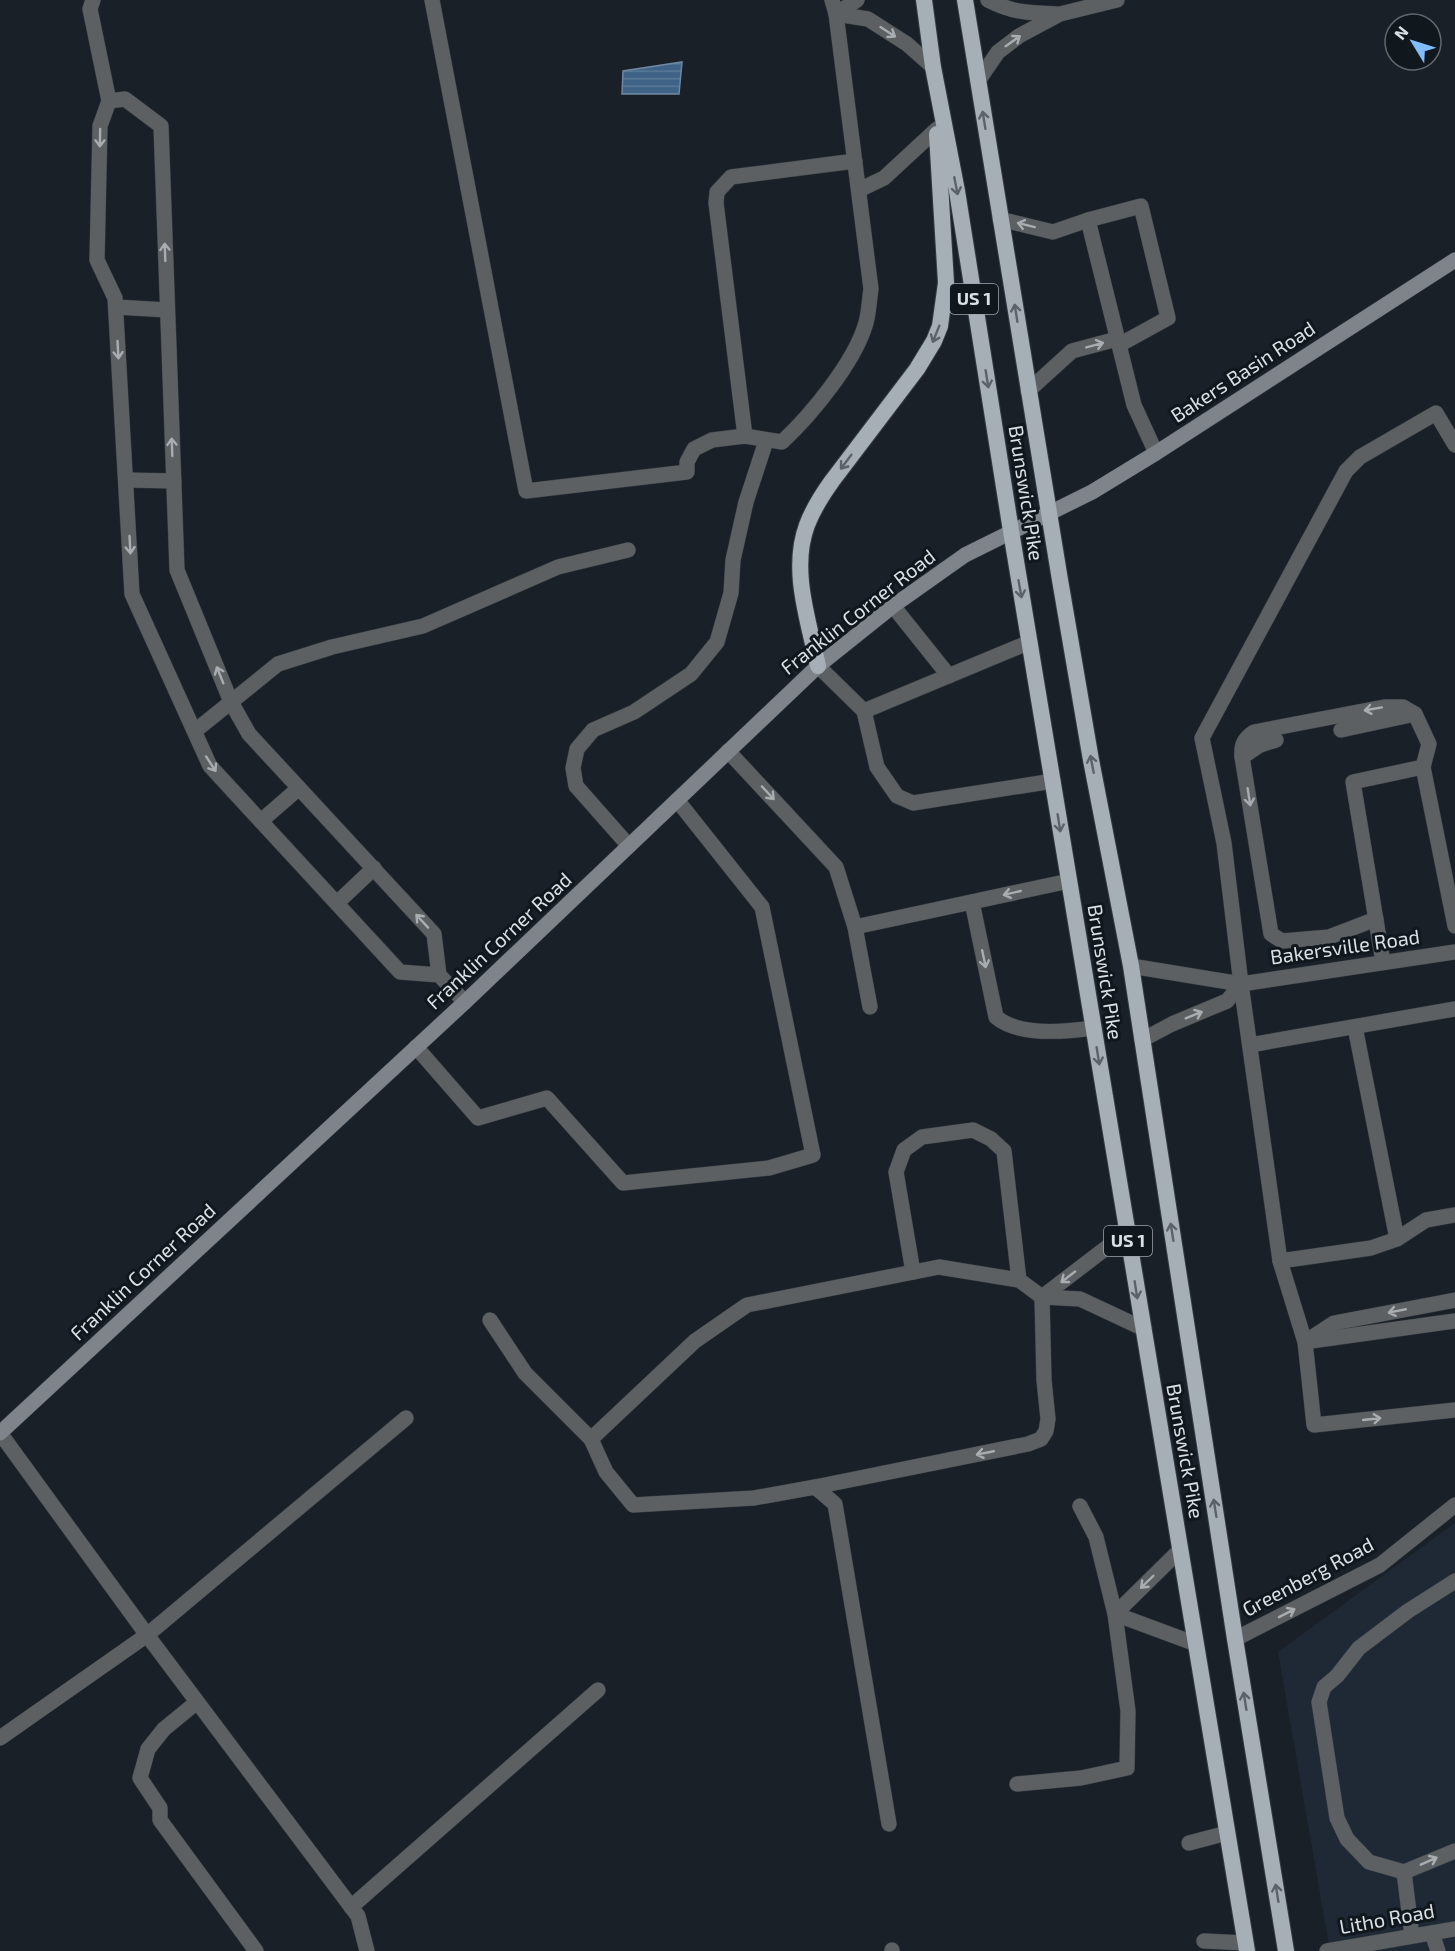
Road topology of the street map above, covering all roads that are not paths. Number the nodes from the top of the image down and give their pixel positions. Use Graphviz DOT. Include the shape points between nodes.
graph roads {
  1 [pos="93,0"];
  2 [pos="432,0"];
  3 [pos="857,0"];
  4 [pos="924,0"];
  5 [pos="965,0"];
  6 [pos="988,0"];
  7 [pos="1117,0"];
  8 [pos="834,7"];
  9 [pos="1060,14"];
  10 [pos="933,67"];
  11 [pos="978,81"];
  12 [pos="109,101"];
  13 [pos="937,129"];
  14 [pos="855,161"];
  15 [pos="859,190"];
  16 [pos="1000,219"];
  17 [pos="1089,220"];
  18 [pos="1455,260"];
  19 [pos="116,307"];
  20 [pos="167,310"];
  21 [pos="1118,342"];
  22 [pos="1029,392"];
  23 [pos="745,436"];
  24 [pos="766,441"];
  25 [pos="1455,445"];
  26 [pos="1156,453"];
  27 [pos="126,480"];
  28 [pos="174,481"];
  29 [pos="1050,513"];
  30 [pos="1011,531"];
  31 [pos="628,550"];
  32 [pos="893,606"];
  33 [pos="1030,642"];
  34 [pos="818,666"];
  35 [pos="949,676"];
  36 [pos="231,702"];
  37 [pos="864,711"];
  38 [pos="1415,714"];
  39 [pos="1341,730"];
  40 [pos="195,731"];
  41 [pos="1276,740"];
  42 [pos="728,751"];
  43 [pos="1242,757"];
  44 [pos="1424,766"];
  45 [pos="1053,781"];
  46 [pos="299,788"];
  47 [pos="677,800"];
  48 [pos="261,821"];
  49 [pos="629,846"];
  50 [pos="374,868"];
  51 [pos="1069,880"];
  52 [pos="972,902"];
  53 [pos="337,903"];
  54 [pos="1376,919"];
  55 [pos="1455,926"];
  56 [pos="855,927"];
  57 [pos="1455,952"];
  58 [pos="1383,962"];
  59 [pos="1131,966"];
  60 [pos="439,975"];
  61 [pos="1241,984"];
  62 [pos="465,1002"];
  63 [pos="870,1007"];
  64 [pos="1455,1009"];
  65 [pos="1355,1027"];
  66 [pos="1093,1028"];
  67 [pos="1142,1040"];
  68 [pos="1250,1045"];
  69 [pos="416,1047"];
  70 [pos="1455,1215"];
  71 [pos="1127,1232"];
  72 [pos="1397,1239"];
  73 [pos="1280,1261"];
  74 [pos="913,1272"];
  75 [pos="1019,1280"];
  76 [pos="1042,1297"];
  77 [pos="1455,1300"];
  78 [pos="490,1320"];
  79 [pos="1455,1321"];
  80 [pos="1142,1328"];
  81 [pos="1305,1342"];
  82 [pos="1455,1402"];
  83 [pos="1455,1410"];
  84 [pos="1439,1412"];
  85 [pos="405,1418"];
  86 [pos="0,1433"];
  87 [pos="591,1439"];
  88 [pos="814,1487"];
  89 [pos="1455,1505"];
  90 [pos="1080,1506"];
  91 [pos="1180,1550"];
  92 [pos="1455,1581"];
  93 [pos="1114,1614"];
  94 [pos="147,1635"];
  95 [pos="1235,1640"];
  96 [pos="1196,1644"];
  97 [pos="598,1690"];
  98 [pos="197,1702"];
  99 [pos="0,1738"];
  100 [pos="1017,1785"];
  101 [pos="890,1824"];
  102 [pos="1227,1833"];
  103 [pos="1189,1844"];
  104 [pos="1455,1851"];
  105 [pos="1404,1872"];
  106 [pos="351,1907"];
  107 [pos="1455,1929"];
  108 [pos="1432,1933"];
  109 [pos="1412,1936"];
  110 [pos="1203,1941"];
  111 [pos="1246,1947"];
  112 [pos="256,1951"];
  113 [pos="367,1951"];
  114 [pos="1286,1951"];
  115 [pos="1327,1951"];
  116 [pos="1438,1951"];
  1 -- 12 [label="street" via="90,9"];
  2 -- 23 [label="street" via="526,491 687,472 694,449 712,440"];
  3 -- 8 [label="street"];
  4 -- 10 [label="highway, Brunswick Pike / US 1"];
  5 -- 11 [label="highway, Brunswick Pike / US 1"];
  6 -- 9 [label="street" via="1020,13"];
  7 -- 9 [label="street"];
  8 -- 10 [label="street, one-way" via="867,19 907,44"];
  8 -- 14 [label="street"];
  11 -- 9 [label="street, one-way" via="998,52"];
  10 -- 13 [label="highway"];
  10 -- 30 [label="highway, Brunswick Pike / US 1, one-way" via="957,191"];
  16 -- 11 [label="highway, Brunswick Pike / US 1, one-way"];
  12 -- 19 [label="street, one-way" via="100,126 97,260"];
  20 -- 12 [label="street, one-way" via="161,126 125,99"];
  13 -- 15 [label="street" via="884,178"];
  13 -- 34 [label="highway, one-way" via="946,283 944,310 926,356 832,481 807,525 801,580"];
  14 -- 15 [label="street"];
  14 -- 23 [label="street" via="731,177 717,192"];
  15 -- 24 [label="street" via="871,289 865,326 849,360 804,421 782,442"];
  17 -- 16 [label="street, one-way" via="1053,232"];
  22 -- 16 [label="highway, Brunswick Pike / US 1, one-way"];
  17 -- 21 [label="street"];
  17 -- 21 [label="street" via="1140,206 1165,299 1168,318"];
  18 -- 26 [label="main road, Bakers Basin Road"];
  19 -- 20 [label="street"];
  19 -- 27 [label="street, one-way"];
  28 -- 20 [label="street, one-way"];
  22 -- 21 [label="street, one-way" via="1072,351"];
  21 -- 26 [label="street" via="1134,405"];
  22 -- 29 [label="highway, Brunswick Pike / US 1"];
  23 -- 24 [label="street"];
  24 -- 49 [label="street" via="746,502 733,560 731,592 717,642 691,674 634,712 593,730 577,749 573,768 576,786"];
  25 -- 61 [label="street" via="1437,413 1359,457 1346,471 1202,738 1224,843"];
  26 -- 29 [label="main road, Bakers Basin Road"];
  27 -- 28 [label="street"];
  27 -- 40 [label="street, one-way" via="132,594"];
  36 -- 28 [label="street, one-way" via="177,570"];
  29 -- 30 [label="main road, Franklin Corner Road"];
  59 -- 29 [label="highway, Brunswick Pike / US 1, one-way" via="1091,760"];
  30 -- 32 [label="main road, Franklin Corner Road" via="965,555"];
  30 -- 33 [label="highway, Brunswick Pike / US 1, one-way"];
  31 -- 36 [label="street" via="558,567 423,626 278,664"];
  32 -- 34 [label="main road, Franklin Corner Road"];
  32 -- 35 [label="street"];
  33 -- 35 [label="street"];
  33 -- 45 [label="highway, Brunswick Pike / US 1"];
  34 -- 37 [label="street"];
  34 -- 42 [label="main road, Franklin Corner Road"];
  35 -- 37 [label="street"];
  36 -- 40 [label="street"];
  36 -- 46 [label="street" via="249,734"];
  37 -- 45 [label="street" via="877,767 897,796 914,803"];
  38 -- 39 [label="street"];
  38 -- 43 [label="street, one-way" via="1403,707 1384,707 1254,732 1245,738"];
  38 -- 44 [label="street" via="1428,744"];
  40 -- 48 [label="street, one-way" via="210,766"];
  41 -- 43 [label="street"];
  42 -- 47 [label="main road, Franklin Corner Road"];
  42 -- 56 [label="street, one-way" via="836,867"];
  43 -- 54 [label="street, one-way" via="1271,934 1281,941 1329,937"];
  44 -- 54 [label="street" via="1353,782"];
  44 -- 55 [label="street"];
  45 -- 51 [label="highway, Brunswick Pike / US 1, one-way"];
  46 -- 48 [label="street"];
  46 -- 50 [label="street"];
  47 -- 49 [label="main road, Franklin Corner Road"];
  47 -- 69 [label="street" via="762,907 813,1155 769,1168 623,1183 547,1098 478,1118"];
  48 -- 53 [label="street"];
  49 -- 62 [label="main road, Franklin Corner Road"];
  50 -- 53 [label="street"];
  60 -- 50 [label="street, one-way" via="434,934"];
  51 -- 52 [label="street, one-way"];
  51 -- 66 [label="highway, Brunswick Pike / US 1"];
  52 -- 56 [label="street"];
  52 -- 66 [label="street, one-way" via="996,1017 1005,1025 1056,1033"];
  53 -- 60 [label="street" via="400,972"];
  54 -- 58 [label="street"];
  56 -- 63 [label="street"];
  57 -- 58 [label="street, Bakersville Road"];
  58 -- 61 [label="street, Bakersville Road"];
  59 -- 61 [label="street, Bakersville Road"];
  59 -- 67 [label="highway, Brunswick Pike / US 1"];
  60 -- 62 [label="street"];
  67 -- 61 [label="street, one-way" via="1227,1001"];
  61 -- 68 [label="street"];
  62 -- 69 [label="main road, Franklin Corner Road"];
  64 -- 65 [label="street"];
  65 -- 68 [label="street"];
  65 -- 72 [label="street"];
  66 -- 71 [label="highway, Brunswick Pike / US 1, one-way"];
  95 -- 67 [label="highway, Brunswick Pike / US 1, one-way"];
  68 -- 73 [label="street"];
  69 -- 86 [label="main road, Franklin Corner Road"];
  70 -- 72 [label="street" via="1426,1220"];
  71 -- 76 [label="street, one-way"];
  71 -- 80 [label="highway, Brunswick Pike / US 1, one-way"];
  72 -- 73 [label="street" via="1371,1248"];
  73 -- 81 [label="street"];
  74 -- 75 [label="street" via="939,1267"];
  74 -- 75 [label="street" via="896,1172 904,1150 922,1137 973,1130 1004,1151"];
  74 -- 87 [label="street" via="747,1305 695,1341"];
  75 -- 76 [label="street"];
  76 -- 80 [label="street" via="1080,1299"];
  76 -- 88 [label="street, one-way" via="1048,1419 1041,1439"];
  77 -- 81 [label="street, one-way" via="1334,1323"];
  78 -- 87 [label="street" via="525,1373"];
  79 -- 81 [label="street"];
  80 -- 91 [label="highway, Brunswick Pike / US 1"];
  81 -- 84 [label="street, one-way" via="1314,1425"];
  82 -- 84 [label="street"];
  83 -- 84 [label="street"];
  85 -- 94 [label="street"];
  86 -- 94 [label="street"];
  87 -- 88 [label="street" via="606,1473 633,1505 754,1498"];
  88 -- 101 [label="street" via="835,1504"];
  95 -- 89 [label="street, Greenberg Road, one-way" via="1380,1565"];
  90 -- 93 [label="street" via="1096,1537"];
  91 -- 93 [label="street, one-way"];
  91 -- 96 [label="highway, Brunswick Pike / US 1"];
  92 -- 105 [label="street" via="1359,1648 1324,1687 1319,1702 1337,1818 1347,1839 1369,1862"];
  93 -- 96 [label="street"];
  93 -- 100 [label="street" via="1128,1711 1127,1768"];
  94 -- 98 [label="street"];
  94 -- 99 [label="street"];
  114 -- 95 [label="highway, Brunswick Pike / US 1, one-way"];
  96 -- 102 [label="highway, Brunswick Pike / US 1"];
  97 -- 106 [label="street"];
  98 -- 106 [label="street"];
  98 -- 112 [label="street" via="164,1729 148,1749 140,1778 160,1808 160,1820"];
  102 -- 103 [label="street"];
  102 -- 111 [label="highway, Brunswick Pike / US 1"];
  105 -- 104 [label="street, one-way"];
  105 -- 109 [label="street"];
  106 -- 113 [label="street" via="358,1916"];
  107 -- 108 [label="street, Litho Road"];
  108 -- 109 [label="street, Litho Road"];
  108 -- 116 [label="street"];
  109 -- 115 [label="street, Litho Road"];
  110 -- 111 [label="street"];
}
